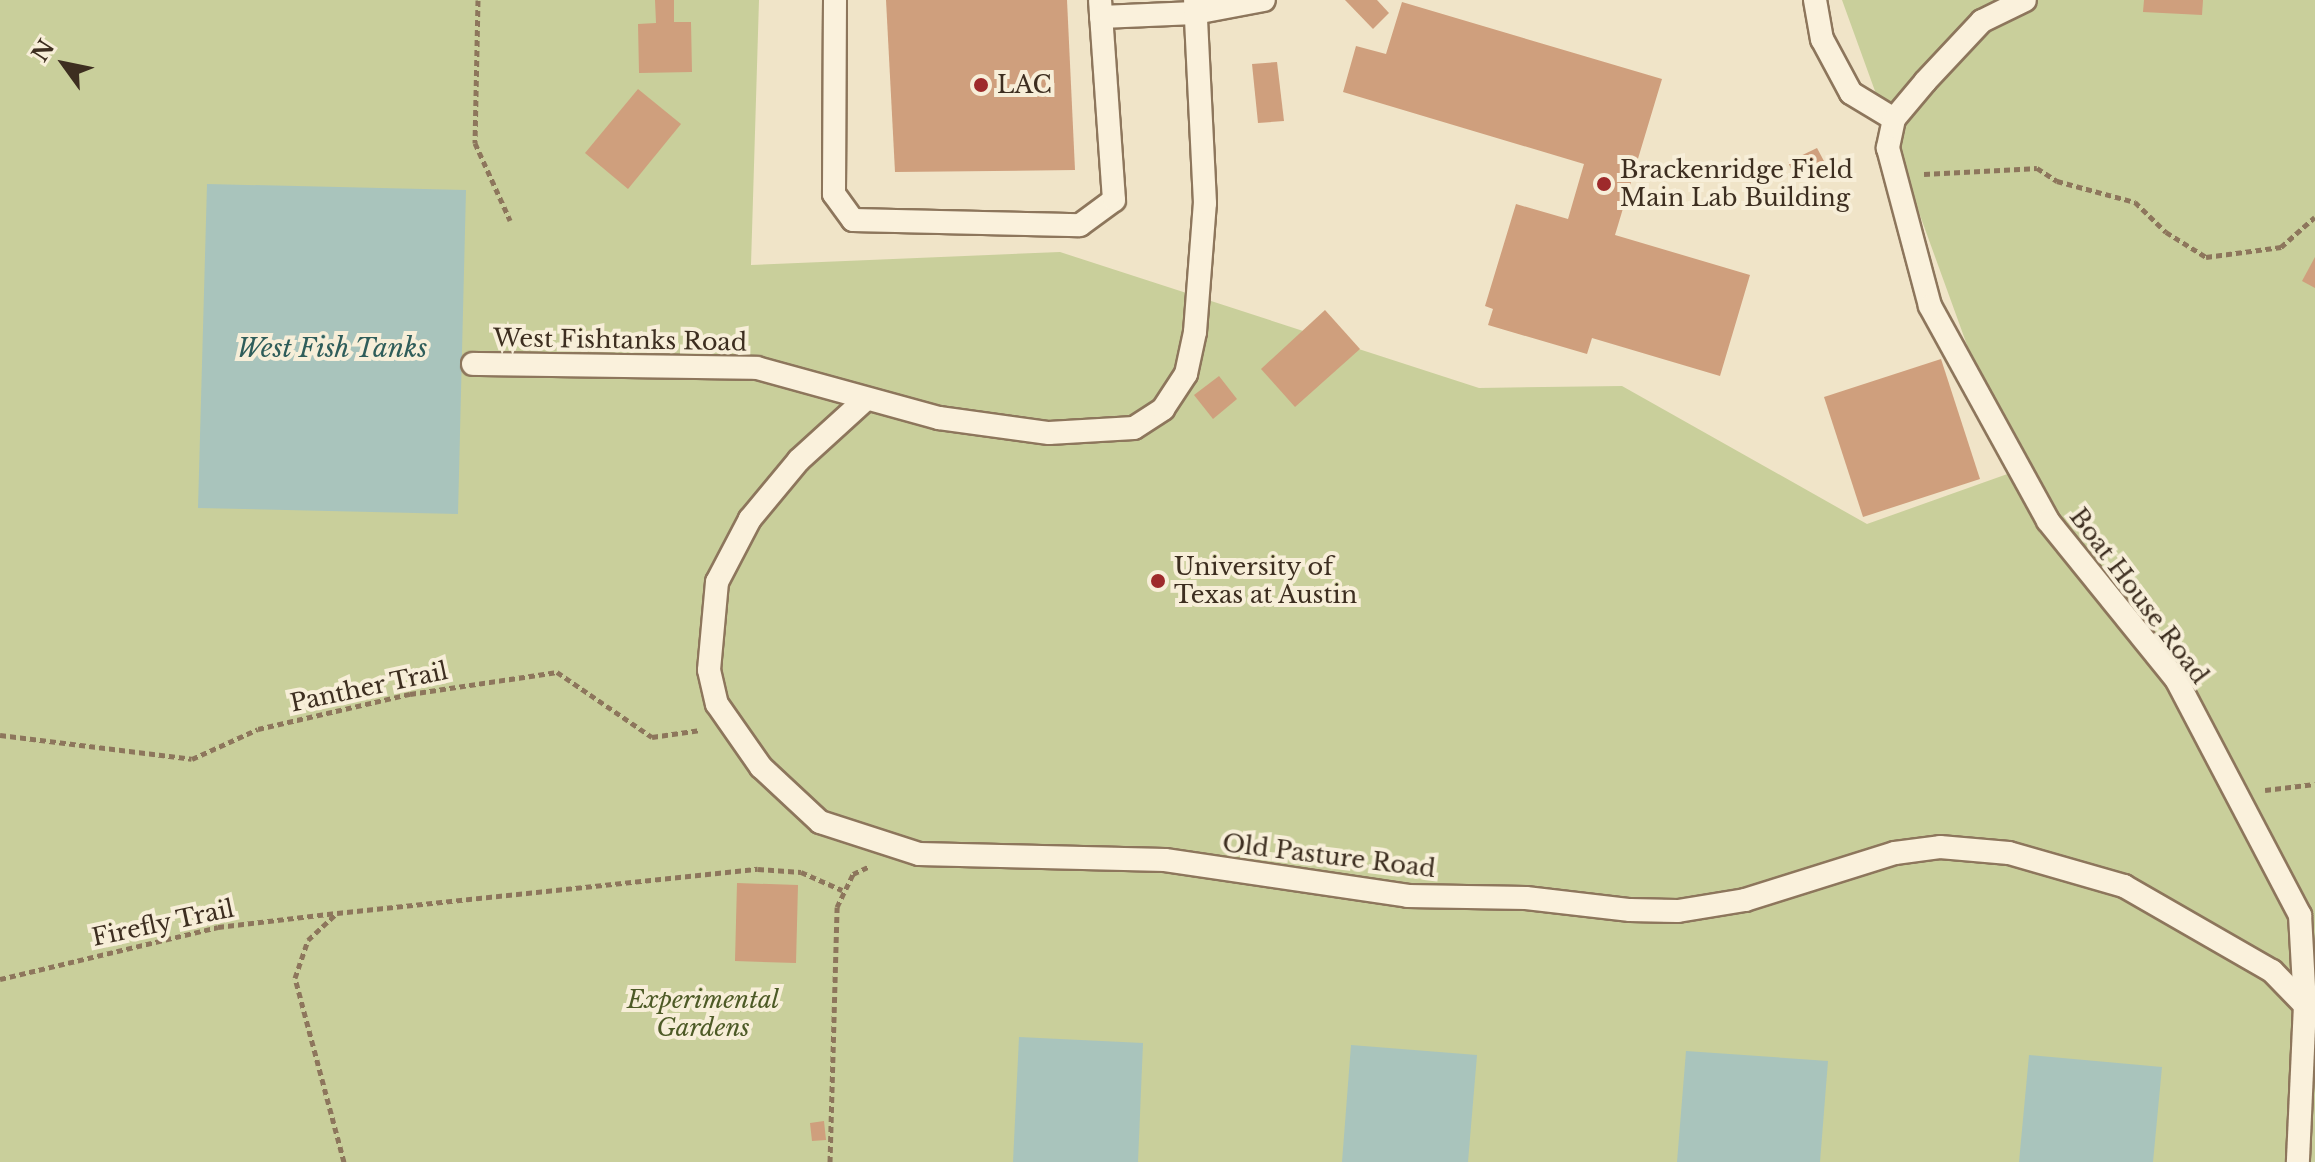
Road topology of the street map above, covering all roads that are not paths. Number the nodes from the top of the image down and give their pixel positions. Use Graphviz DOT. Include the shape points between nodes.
graph roads {
  1 [pos="835,0"];
  2 [pos="1264,0"];
  3 [pos="1815,0"];
  4 [pos="2025,0"];
  5 [pos="1195,6"];
  6 [pos="1100,9"];
  7 [pos="1894,119"];
  8 [pos="473,364"];
  9 [pos="866,399"];
  10 [pos="2305,1005"];
  11 [pos="2309,1105"];
  12 [pos="2298,1162"];
  1 -- 6 [label="lane" via="834,194 853,220 1080,225 1114,200"];
  2 -- 5 [label="lane"];
  3 -- 7 [label="lane" via="1822,39 1851,93"];
  4 -- 7 [label="lane" via="1982,21"];
  5 -- 6 [label="lane"];
  5 -- 9 [label="lane, West Fishtanks Road" via="1205,203 1186,374 1163,409 1134,428 1049,433 939,418"];
  7 -- 10 [label="lane, Boat House Road" via="1888,148 1930,306 2048,521 2176,679 2300,915"];
  8 -- 9 [label="lane, West Fishtanks Road" via="757,368"];
  9 -- 10 [label="lane, Old Pasture Road" via="799,460 750,519 717,582 709,670 717,704 761,767 820,822 919,854 1165,860 1408,896 1678,911 1745,900 1895,853 1940,847 2009,853 2124,886 2272,971"];
  10 -- 11 [label="lane, Boat House Road"];
  11 -- 12 [label="lane, Boat House Road"];
}
